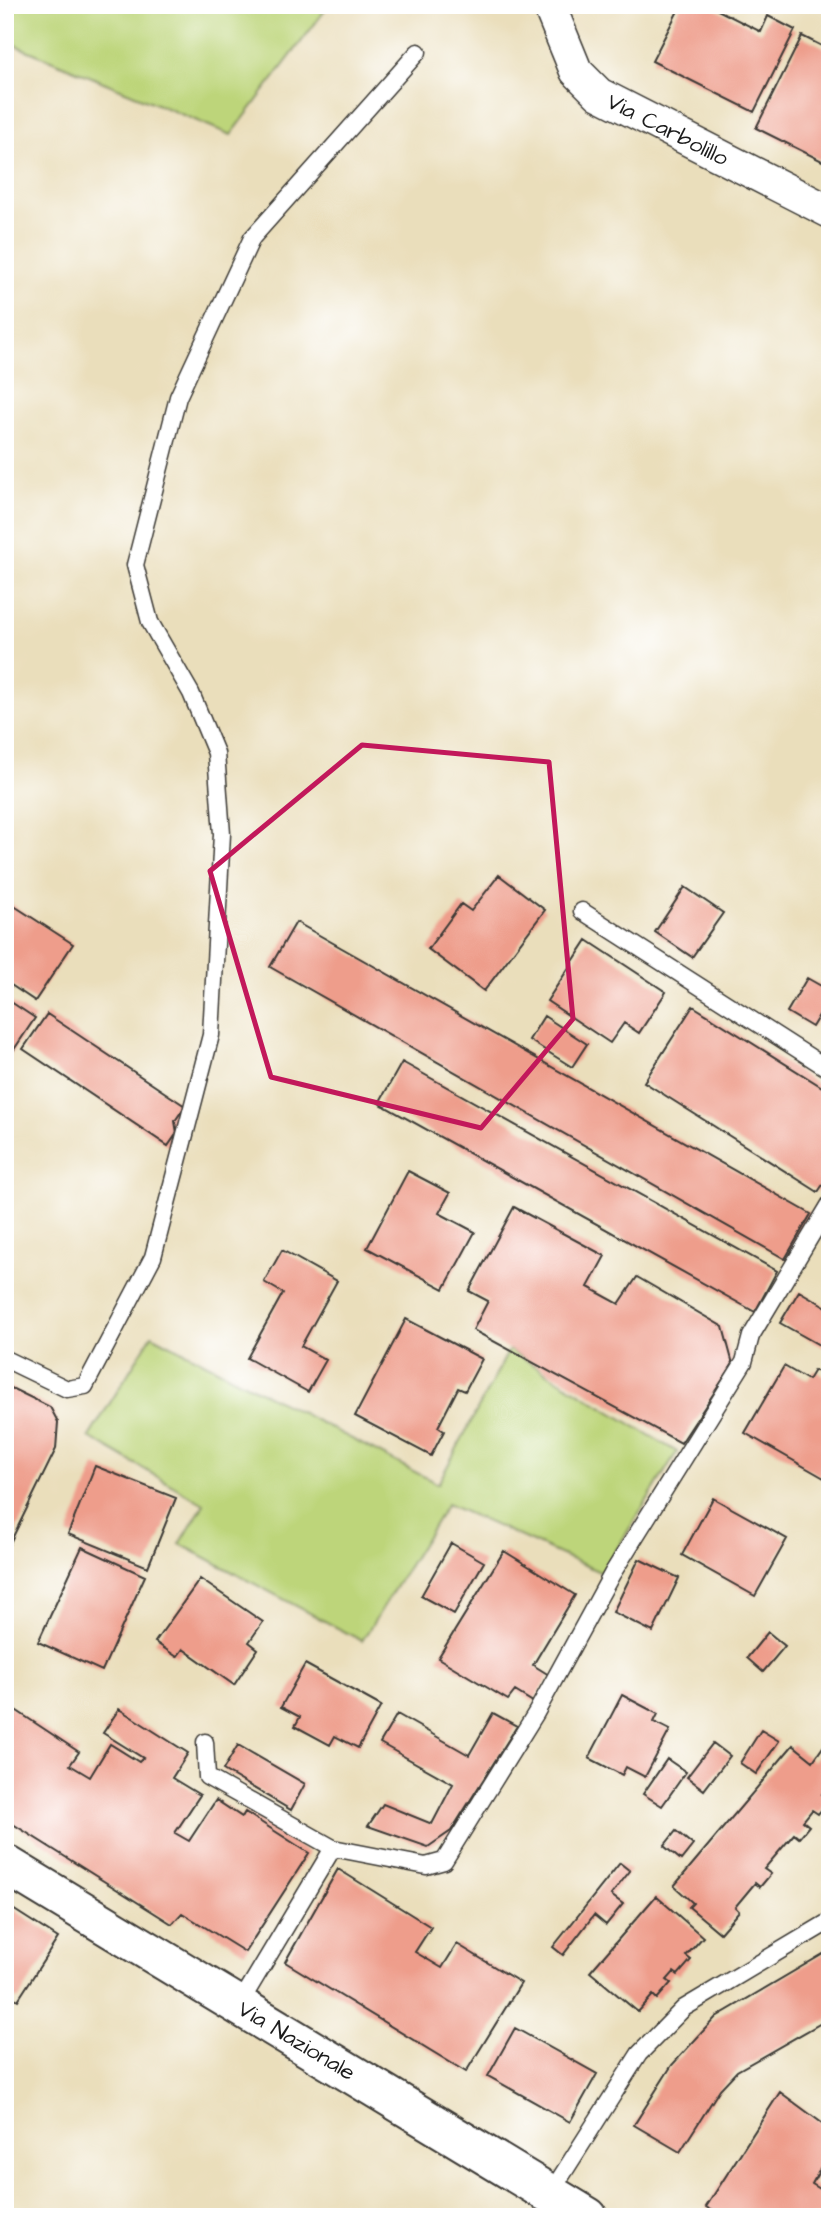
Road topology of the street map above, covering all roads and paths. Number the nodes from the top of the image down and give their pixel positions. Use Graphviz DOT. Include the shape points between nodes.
graph roads {
  1 [pos="549,5"];
  2 [pos="418,51"];
  3 [pos="828,206"];
  4 [pos="582,911"];
  5 [pos="830,1070"];
  6 [pos="830,1204"];
  7 [pos="5,1359"];
  8 [pos="205,1742"];
  9 [pos="332,1847"];
  10 [pos="5,1864"];
  11 [pos="830,1921"];
  12 [pos="239,2005"];
  13 [pos="550,2194"];
  14 [pos="588,2217"];
  1 -- 3 [label="street, Via Carbolillo" via="576,71 599,94"];
  2 -- 7 [label="lane" via="252,238 178,397 135,565 150,622 191,693 216,753 222,834 211,1035 153,1257 85,1386 67,1389"];
  4 -- 5 [label="lane"];
  6 -- 9 [label="lane" via="751,1336 744,1362 612,1574 536,1713 444,1861 426,1866"];
  8 -- 9 [label="lane" via="207,1777"];
  9 -- 12 [label="lane"];
  10 -- 12 [label="main road, Via Nazionale"];
  11 -- 13 [label="lane" via="684,2008 639,2054"];
  12 -- 13 [label="main road, Via Nazionale"];
  13 -- 14 [label="main road, Via Nazionale"];
}
